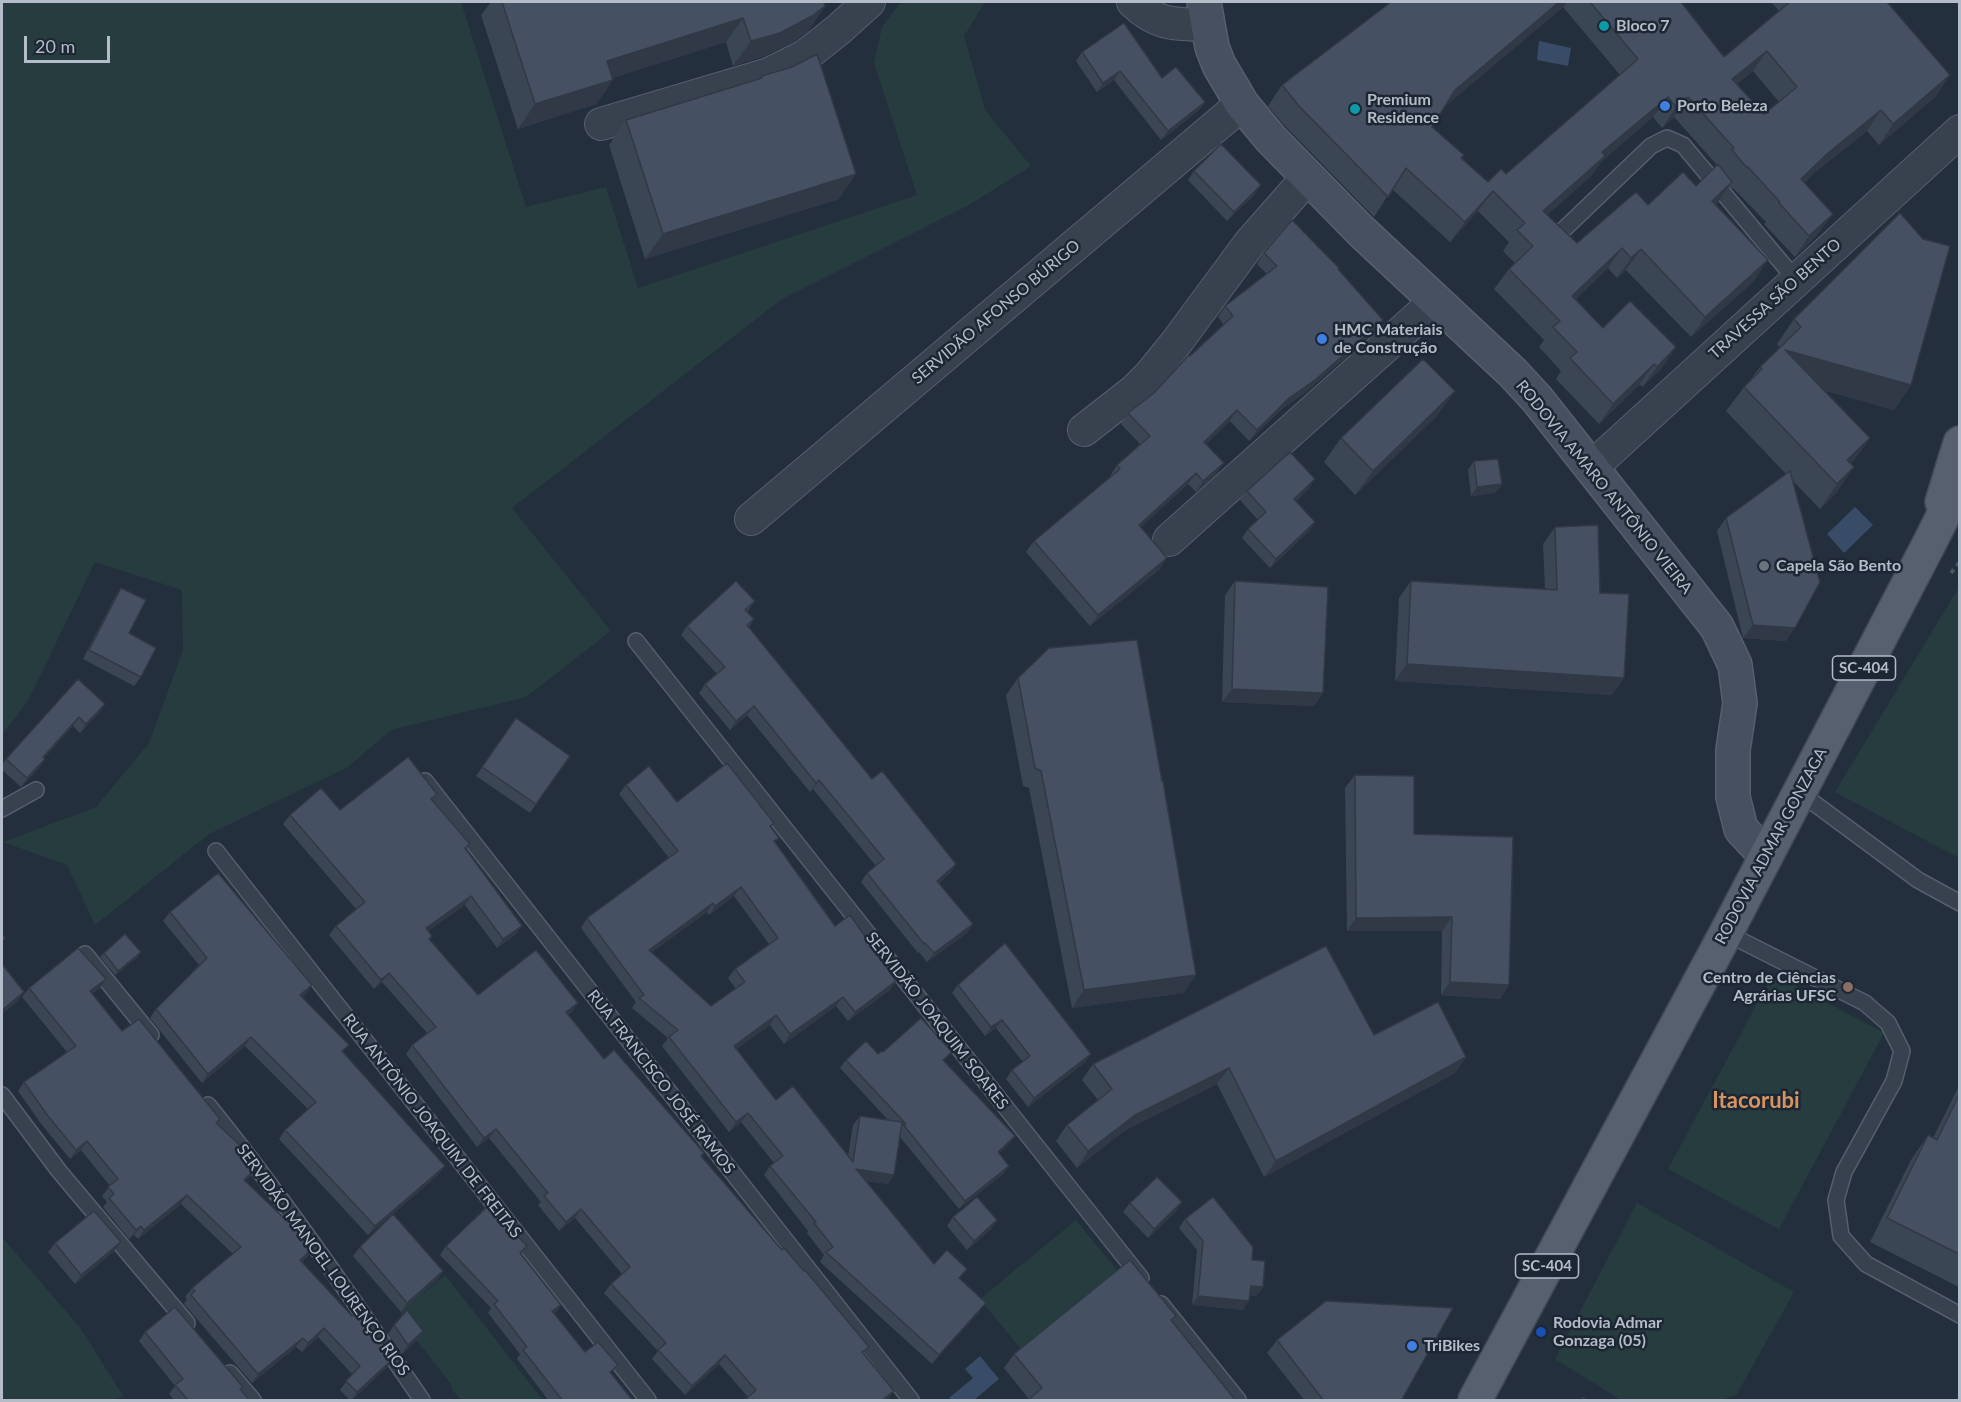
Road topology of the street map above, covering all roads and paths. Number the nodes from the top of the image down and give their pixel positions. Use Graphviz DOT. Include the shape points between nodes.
graph roads {
  1 [pos="869,2"];
  2 [pos="1133,2"];
  3 [pos="1206,13"];
  4 [pos="1242,104"];
  5 [pos="602,124"];
  6 [pos="1959,131"];
  7 [pos="1307,178"];
  8 [pos="1559,234"];
  9 [pos="1796,280"];
  10 [pos="1436,301"];
  11 [pos="1084,430"];
  12 [pos="1959,444"];
  13 [pos="1591,468"];
  14 [pos="1959,482"];
  15 [pos="751,519"];
  16 [pos="1169,540"];
  17 [pos="1929,544"];
  18 [pos="636,641"];
  19 [pos="419,773"];
  20 [pos="36,790"];
  21 [pos="1799,792"];
  22 [pos="2,809"];
  23 [pos="216,851"];
  24 [pos="1765,855"];
  25 [pos="1959,903"];
  26 [pos="1726,933"];
  27 [pos="85,954"];
  28 [pos="159,1045"];
  29 [pos="195,1090"];
  30 [pos="2,1095"];
  31 [pos="1959,1315"];
  32 [pos="198,1335"];
  33 [pos="221,1363"];
  34 [pos="252,1401"];
  35 [pos="422,1401"];
  36 [pos="648,1401"];
  37 [pos="911,1401"];
  38 [pos="1238,1401"];
  39 [pos="1475,1401"];
  1 -- 5 [label="street" via="805,56 769,74"];
  2 -- 3 [label="street" via="1168,24"];
  3 -- 4 [label="main road, RODOVIA AMARO ANTÔNIO VIEIRA" via="1219,65"];
  4 -- 7 [label="main road, RODOVIA AMARO ANTÔNIO VIEIRA"];
  4 -- 15 [label="street, SERVIDÃO AFONSO BÚRIGO"];
  6 -- 9 [label="street, TRAVESSA SÃO BENTO"];
  7 -- 10 [label="main road, RODOVIA AMARO ANTÔNIO VIEIRA"];
  7 -- 11 [label="street" via="1243,251 1150,375"];
  8 -- 9 [label="lane" via="1651,146 1667,138 1683,145"];
  9 -- 13 [label="street, TRAVESSA SÃO BENTO"];
  10 -- 13 [label="main road, RODOVIA AMARO ANTÔNIO VIEIRA" via="1513,373"];
  10 -- 16 [label="street"];
  12 -- 17 [label="main road, RODOVIA ADMAR GONZAGA / SC-404"];
  13 -- 24 [label="main road, RODOVIA AMARO ANTÔNIO VIEIRA" via="1717,627 1735,665 1740,703 1733,750 1733,797 1741,829"];
  14 -- 17 [label="main road, RODOVIA ADMAR GONZAGA / SC-404"];
  17 -- 21 [label="main road, RODOVIA ADMAR GONZAGA / SC-404"];
  18 -- 38 [label="lane, SERVIDÃO JOAQUIM SOARES"];
  19 -- 37 [label="lane, RUA FRANCISCO JOSÉ RAMOS"];
  20 -- 22 [label="lane"];
  21 -- 24 [label="main road, RODOVIA ADMAR GONZAGA / SC-404"];
  21 -- 25 [label="lane" via="1918,880"];
  23 -- 36 [label="lane, RUA ANTÔNIO JOAQUIM DE FREITAS"];
  24 -- 26 [label="main road, RODOVIA ADMAR GONZAGA / SC-404"];
  26 -- 31 [label="lane" via="1864,1003 1888,1023 1902,1051 1894,1081 1844,1172 1836,1200 1841,1236 1866,1264"];
  26 -- 39 [label="main road, RODOVIA ADMAR GONZAGA / SC-404"];
  27 -- 28 [label="lane"];
  29 -- 35 [label="lane, SERVIDÃO MANOEL LOURENÇO RIOS" via="303,1228"];
  30 -- 32 [label="lane" via="59,1171"];
  33 -- 34 [label="lane"];
}
